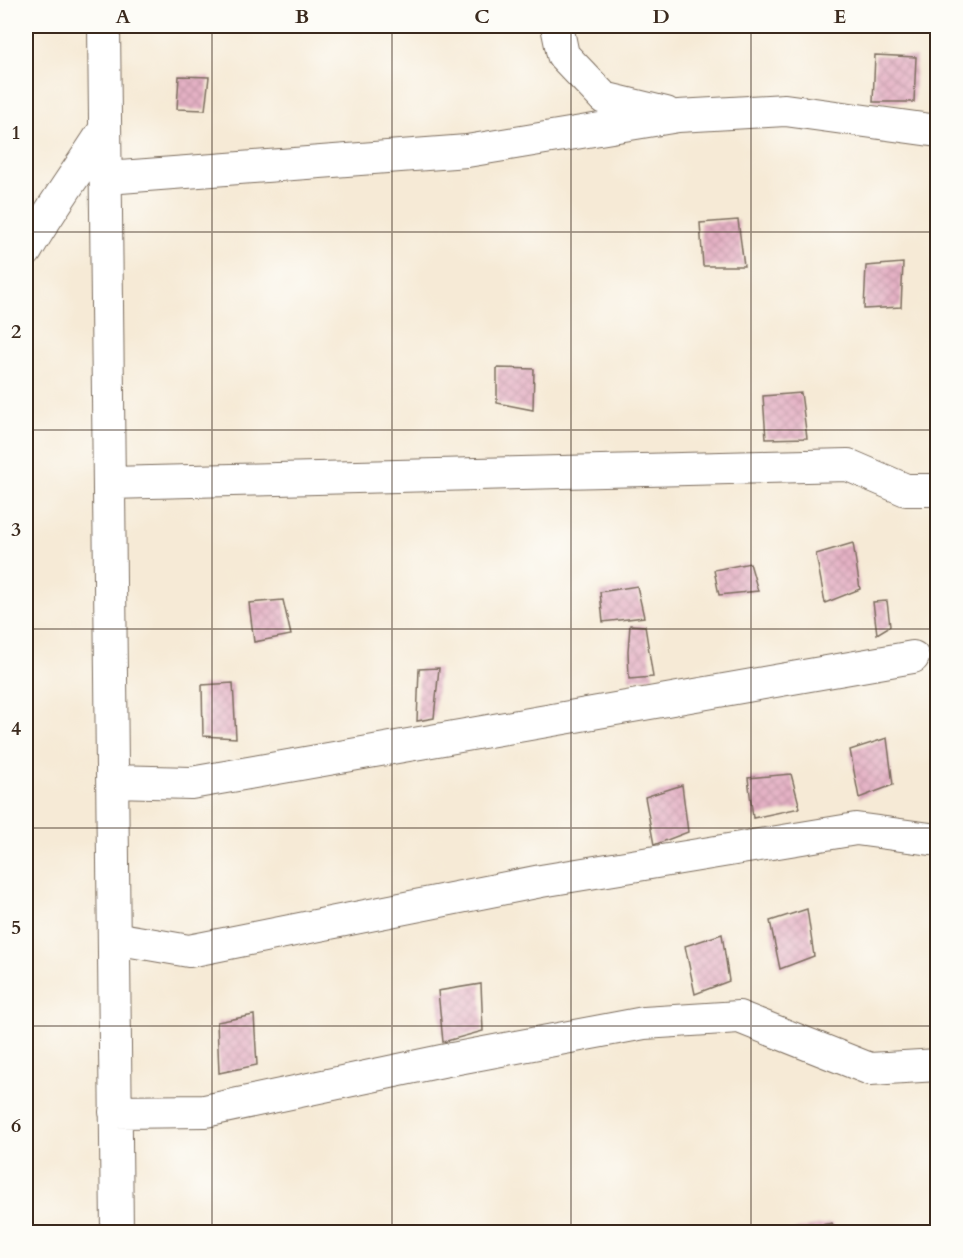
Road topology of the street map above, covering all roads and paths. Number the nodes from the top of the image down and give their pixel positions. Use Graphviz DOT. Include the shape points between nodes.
graph roads {
  1 [pos="104,26"];
  2 [pos="557,26"];
  3 [pos="678,117"];
  4 [pos="105,129"];
  5 [pos="938,130"];
  6 [pos="107,178"];
  7 [pos="26,252"];
  8 [pos="110,483"];
  9 [pos="938,490"];
  10 [pos="913,657"];
  11 [pos="113,782"];
  12 [pos="938,840"];
  13 [pos="114,938"];
  14 [pos="938,1065"];
  15 [pos="115,1112"];
  16 [pos="117,1233"];
  1 -- 4 [label="street"];
  2 -- 3 [label="street" via="564,55 604,99"];
  3 -- 5 [label="street" via="785,110"];
  3 -- 6 [label="street" via="466,151"];
  4 -- 6 [label="street"];
  4 -- 7 [label="street"];
  6 -- 8 [label="street"];
  8 -- 9 [label="street" via="848,465 906,490"];
  8 -- 11 [label="street"];
  10 -- 11 [label="street" via="191,783"];
  11 -- 13 [label="street"];
  12 -- 13 [label="street" via="856,829 541,881 189,951"];
  13 -- 15 [label="street"];
  14 -- 15 [label="street" via="870,1070 739,1017 644,1023 206,1111"];
  15 -- 16 [label="street"];
}
